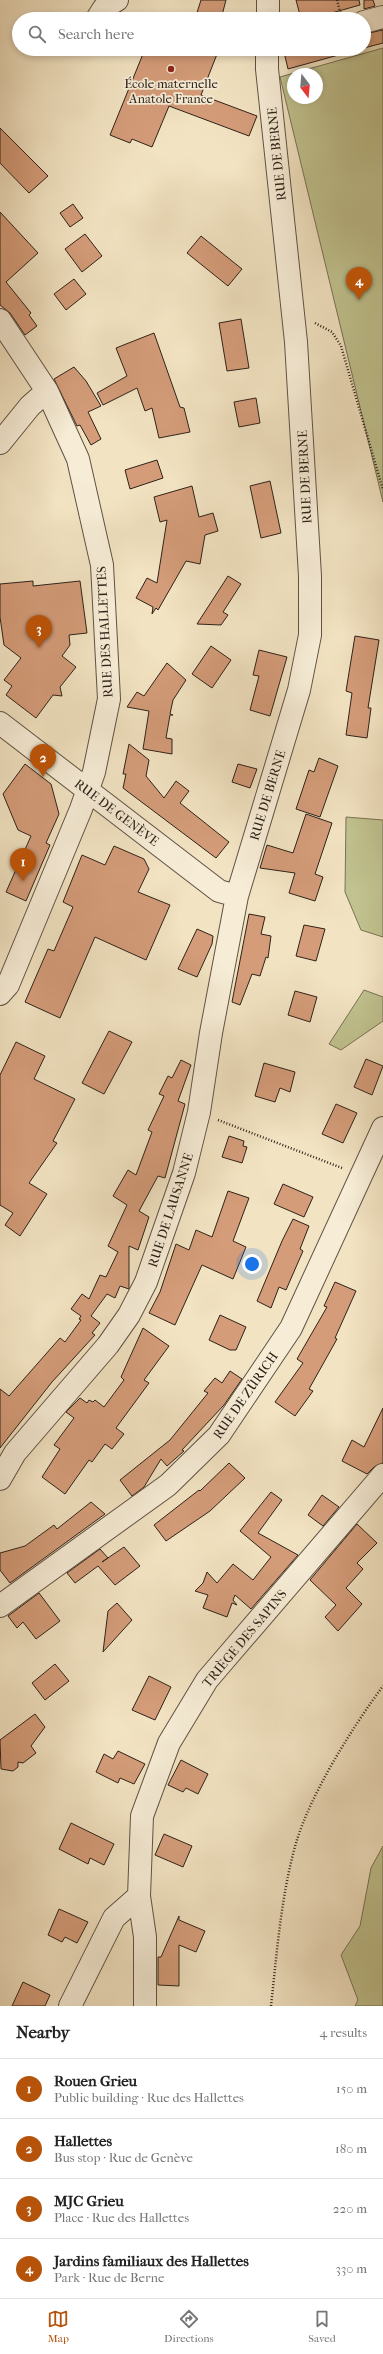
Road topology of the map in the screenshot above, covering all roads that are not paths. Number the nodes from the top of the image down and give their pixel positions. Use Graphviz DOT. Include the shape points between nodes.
graph roads {
  1 [pos="117,0"];
  2 [pos="268,0"];
  3 [pos="101,12"];
  4 [pos="268,12"];
  5 [pos="383,17"];
  6 [pos="371,20"];
  7 [pos="268,56"];
  8 [pos="0,320"];
  9 [pos="47,391"];
  10 [pos="0,443"];
  11 [pos="0,723"];
  12 [pos="88,790"];
  13 [pos="237,896"];
  14 [pos="0,994"];
  15 [pos="383,1128"];
  16 [pos="383,1475"];
  17 [pos="0,1479"];
  18 [pos="0,1606"];
  19 [pos="139,1896"];
  20 [pos="70,2006"];
  21 [pos="145,2006"];
  1 -- 3 [label="street"];
  2 -- 4 [label="street"];
  5 -- 6 [label="street"];
  7 -- 13 [label="street, RUE DE BERNE" via="267,70 293,312 304,469 310,634 299,690"];
  8 -- 9 [label="street, RUE DES HALLETTES"];
  9 -- 10 [label="street" via="30,406"];
  9 -- 12 [label="street, RUE DES HALLETTES" via="78,459 102,565 109,698"];
  11 -- 12 [label="street, RUE DE GENÈVE"];
  12 -- 13 [label="street, RUE DE GENÈVE" via="219,891"];
  12 -- 14 [label="street, RUE DES HALLETTES" via="8,985"];
  13 -- 17 [label="street, RUE DE LAUSANNE" via="199,1112 176,1198 146,1282 129,1316 108,1345 15,1453"];
  15 -- 18 [label="street, RUE DE ZÜRICH" via="292,1328 219,1435 168,1485"];
  16 -- 19 [label="street, TRIÈGE DES SAPINS" via="207,1680 169,1743 142,1816"];
  19 -- 20 [label="street" via="114,1918"];
  19 -- 21 [label="street, TRIÈGE DES SAPINS" via="145,1937"];
}
